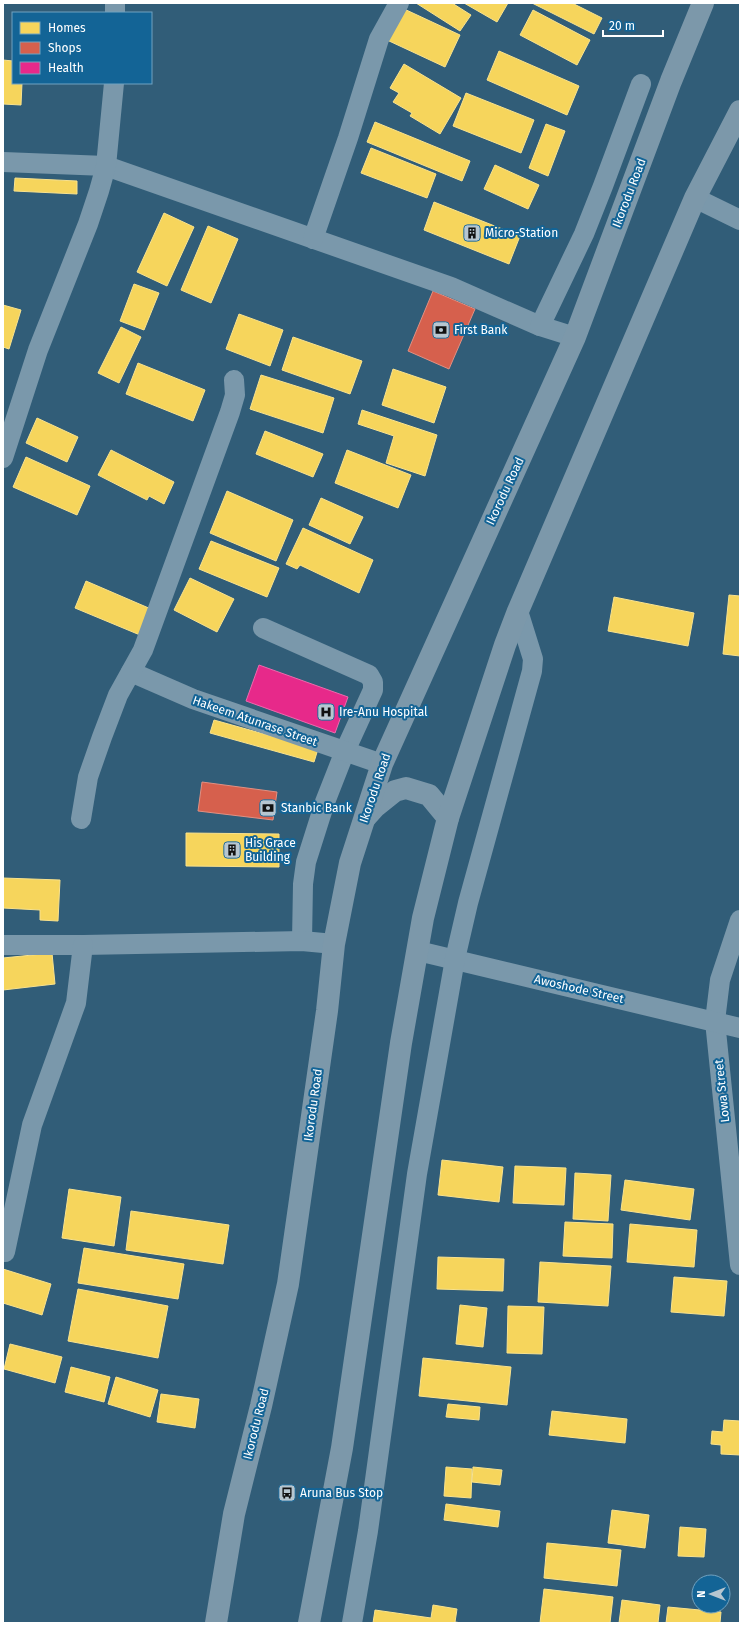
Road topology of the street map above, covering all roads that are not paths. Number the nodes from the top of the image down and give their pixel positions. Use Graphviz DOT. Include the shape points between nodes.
graph roads {
  1 [pos="398,3"];
  2 [pos="703,3"];
  3 [pos="114,84"];
  4 [pos="641,84"];
  5 [pos="740,112"];
  6 [pos="3,162"];
  7 [pos="106,166"];
  8 [pos="695,198"];
  9 [pos="740,220"];
  10 [pos="313,239"];
  11 [pos="540,326"];
  12 [pos="575,337"];
  13 [pos="234,380"];
  14 [pos="3,458"];
  15 [pos="518,611"];
  16 [pos="264,628"];
  17 [pos="131,672"];
  18 [pos="345,752"];
  19 [pos="382,764"];
  20 [pos="448,818"];
  21 [pos="81,819"];
  22 [pos="363,821"];
  23 [pos="740,920"];
  24 [pos="302,942"];
  25 [pos="334,944"];
  26 [pos="3,945"];
  27 [pos="83,946"];
  28 [pos="418,951"];
  29 [pos="456,960"];
  30 [pos="715,1021"];
  31 [pos="740,1028"];
  32 [pos="5,1252"];
  33 [pos="740,1265"];
  34 [pos="216,1623"];
  35 [pos="309,1623"];
  36 [pos="352,1623"];
  1 -- 10 [label="street" via="379,39"];
  2 -- 12 [label="highway, Ikorodu Road"];
  3 -- 7 [label="street"];
  4 -- 11 [label="street" via="587,227"];
  5 -- 8 [label="highway"];
  6 -- 7 [label="street"];
  7 -- 10 [label="street"];
  7 -- 14 [label="street" via="88,224 38,350"];
  8 -- 9 [label="street"];
  8 -- 15 [label="highway"];
  10 -- 11 [label="street" via="451,287"];
  11 -- 12 [label="street"];
  12 -- 19 [label="highway, Ikorodu Road"];
  13 -- 17 [label="street" via="230,412 143,650"];
  15 -- 20 [label="highway"];
  15 -- 29 [label="street" via="533,659 532,671 468,903"];
  16 -- 18 [label="street" via="369,675 373,682 373,690"];
  17 -- 18 [label="street, Hakeem Atunrase Street" via="193,699"];
  17 -- 21 [label="street" via="118,695 88,777"];
  18 -- 19 [label="street, Hakeem Atunrase Street"];
  18 -- 24 [label="street" via="325,802 306,862"];
  19 -- 22 [label="highway, Ikorodu Road"];
  20 -- 22 [label="highway" via="429,795 406,788 395,791 375,807"];
  20 -- 28 [label="highway" via="423,918"];
  22 -- 25 [label="highway, Ikorodu Road" via="350,863"];
  23 -- 30 [label="street, Lowa Street" via="720,980"];
  24 -- 25 [label="street"];
  24 -- 27 [label="street"];
  25 -- 34 [label="highway, Ikorodu Road" via="327,1011 288,1284 234,1514"];
  26 -- 27 [label="street"];
  27 -- 32 [label="street" via="76,1003 32,1125"];
  28 -- 29 [label="street, Awoshode Street"];
  28 -- 35 [label="highway" via="401,1043 342,1448"];
  29 -- 30 [label="street, Awoshode Street"];
  29 -- 36 [label="street" via="416,1174 368,1531"];
  30 -- 31 [label="street, Awoshode Street"];
  30 -- 33 [label="street, Lowa Street"];
}
